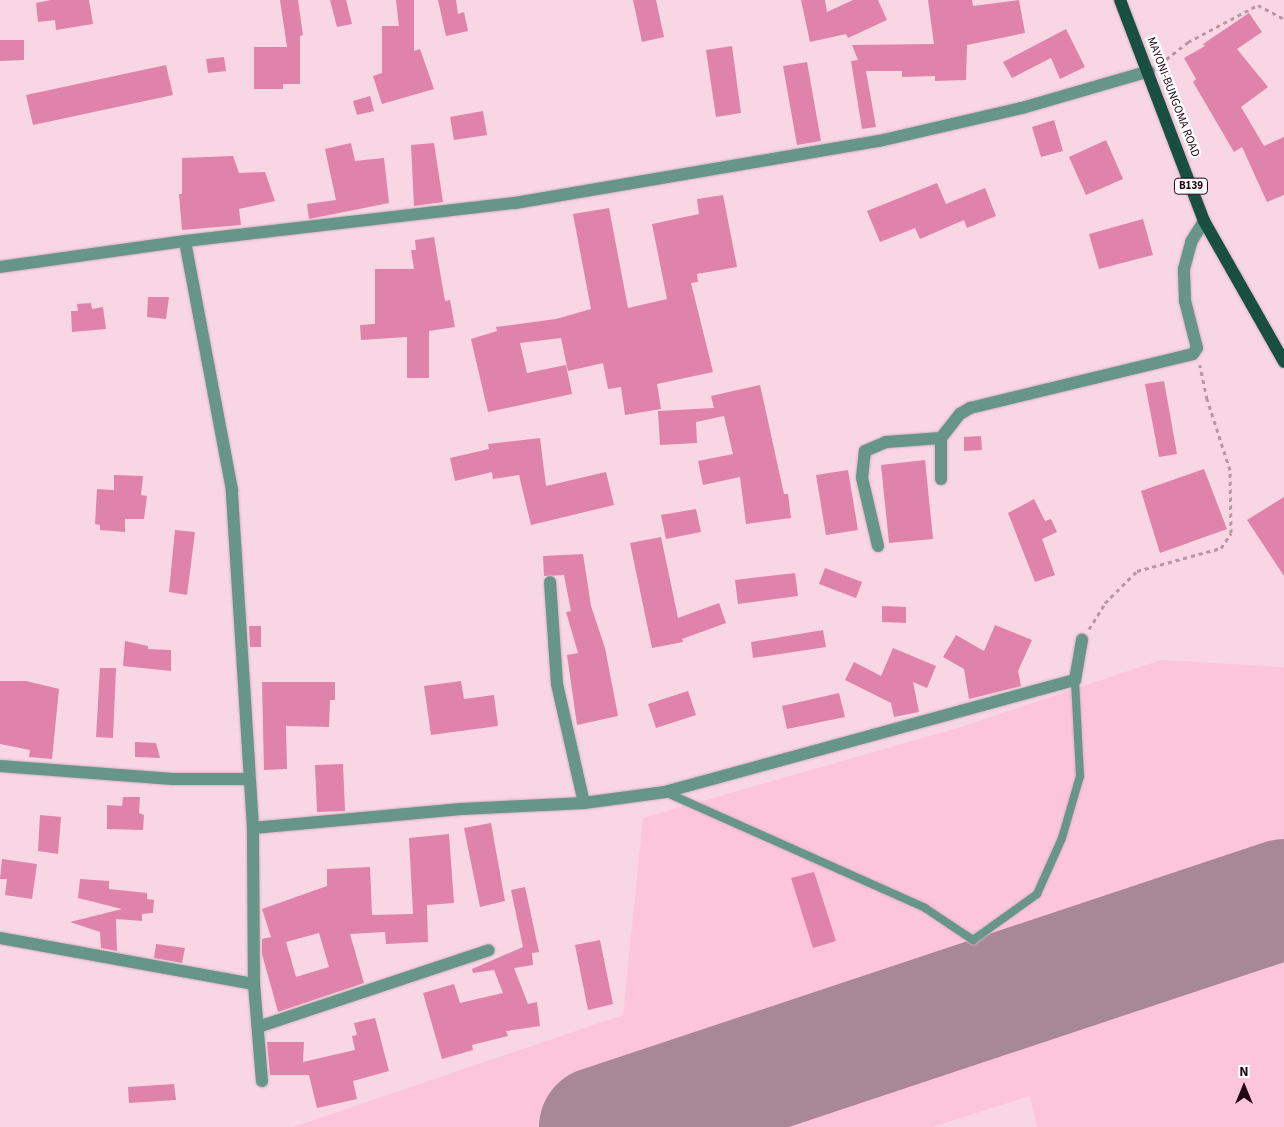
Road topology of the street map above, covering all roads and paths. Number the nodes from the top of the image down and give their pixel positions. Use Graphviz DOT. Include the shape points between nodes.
graph roads {
  1 [pos="1120,0"];
  2 [pos="1284,19"];
  3 [pos="1149,72"];
  4 [pos="1204,221"];
  5 [pos="185,241"];
  6 [pos="0,267"];
  7 [pos="1197,348"];
  8 [pos="1284,362"];
  9 [pos="941,438"];
  10 [pos="941,479"];
  11 [pos="878,546"];
  12 [pos="550,582"];
  13 [pos="1082,640"];
  14 [pos="1075,680"];
  15 [pos="0,766"];
  16 [pos="249,779"];
  17 [pos="665,792"];
  18 [pos="584,803"];
  19 [pos="252,828"];
  20 [pos="0,938"];
  21 [pos="489,950"];
  22 [pos="254,984"];
  23 [pos="258,1027"];
  24 [pos="262,1081"];
  1 -- 3 [label="main road, MAYONI-BUNGOMA ROAD / B139"];
  2 -- 3 [label="path" via="1258,5 1188,42"];
  3 -- 4 [label="main road, MAYONI-BUNGOMA ROAD / B139"];
  3 -- 5 [label="street" via="1022,108 869,142 515,203"];
  4 -- 7 [label="street" via="1190,242 1184,269 1185,301"];
  4 -- 8 [label="main road, MAYONI-BUNGOMA ROAD / B139"];
  5 -- 6 [label="street"];
  5 -- 16 [label="street" via="232,490"];
  7 -- 9 [label="street" via="1188,355 970,408 960,414"];
  7 -- 13 [label="path" via="1207,399 1230,470 1231,533 1221,548 1137,571 1105,603"];
  9 -- 10 [label="street"];
  9 -- 11 [label="street" via="886,442 864,451 862,478"];
  12 -- 18 [label="street" via="557,684"];
  13 -- 14 [label="street"];
  14 -- 17 [label="street"];
  14 -- 17 [label="lane" via="1080,776 1062,838 1037,894 973,940 925,908"];
  15 -- 16 [label="street" via="173,779"];
  16 -- 19 [label="street"];
  17 -- 18 [label="street"];
  18 -- 19 [label="street" via="461,809"];
  19 -- 22 [label="street"];
  20 -- 22 [label="street"];
  21 -- 23 [label="street"];
  22 -- 23 [label="street"];
  23 -- 24 [label="street"];
}
